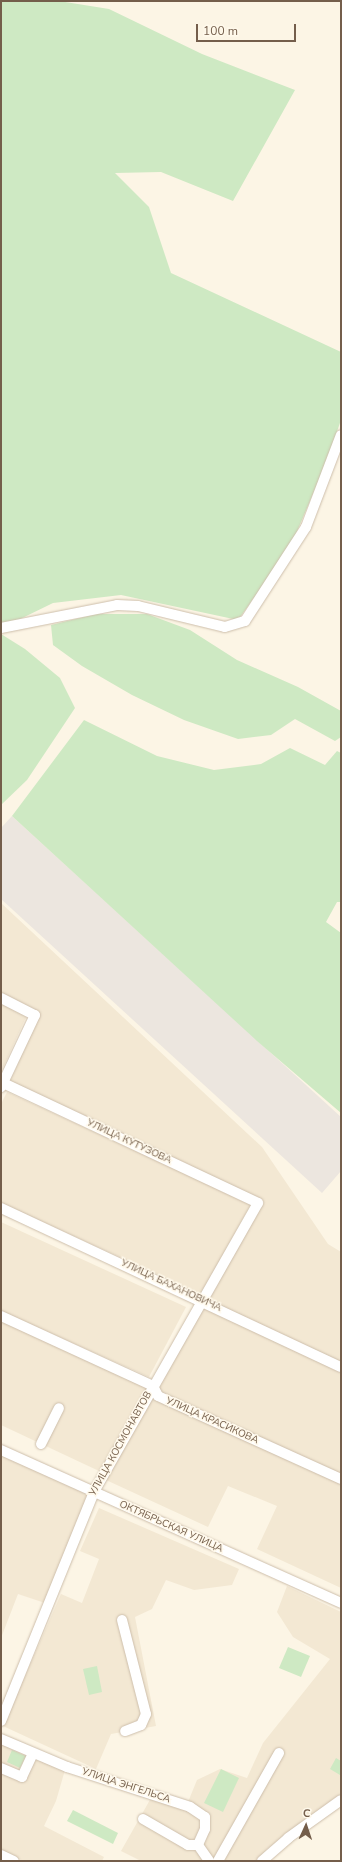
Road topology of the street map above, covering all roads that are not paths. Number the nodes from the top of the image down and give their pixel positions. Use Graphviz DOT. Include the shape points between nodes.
graph roads {
  1 [pos="341,435"];
  2 [pos="1,628"];
  3 [pos="1,998"];
  4 [pos="2,1084"];
  5 [pos="258,1203"];
  6 [pos="1,1208"];
  7 [pos="201,1300"];
  8 [pos="1,1316"];
  9 [pos="341,1366"];
  10 [pos="153,1386"];
  11 [pos="59,1408"];
  12 [pos="41,1444"];
  13 [pos="1,1450"];
  14 [pos="341,1479"];
  15 [pos="94,1492"];
  16 [pos="341,1603"];
  17 [pos="122,1620"];
  18 [pos="1,1721"];
  19 [pos="124,1731"];
  20 [pos="1,1739"];
  21 [pos="33,1753"];
  22 [pos="279,1753"];
  23 [pos="1,1768"];
  24 [pos="341,1800"];
  25 [pos="143,1819"];
  26 [pos="198,1845"];
  27 [pos="1,1855"];
  28 [pos="14,1861"];
  29 [pos="209,1861"];
  30 [pos="218,1861"];
  31 [pos="262,1861"];
  1 -- 2 [label="street" via="306,527 245,622 225,627 138,606 117,605"];
  3 -- 4 [label="street" via="35,1015"];
  4 -- 5 [label="street, УЛИЦА КУТУЗОВА"];
  5 -- 7 [label="street, УЛИЦА КОСМОНАВТОВ"];
  6 -- 7 [label="street, УЛИЦА БАХАНОВИЧА"];
  7 -- 9 [label="street, УЛИЦА БАХАНОВИЧА"];
  7 -- 10 [label="street, УЛИЦА КОСМОНАВТОВ"];
  8 -- 10 [label="street, УЛИЦА КРАСИКОВА"];
  10 -- 14 [label="street, УЛИЦА КРАСИКОВА" via="158,1396"];
  10 -- 15 [label="street, УЛИЦА КОСМОНАВТОВ"];
  11 -- 12 [label="street"];
  13 -- 15 [label="street, ОКТЯБРЬСКАЯ УЛИЦА"];
  15 -- 16 [label="street, ОКТЯБРЬСКАЯ УЛИЦА"];
  15 -- 18 [label="street, УЛИЦА КОСМОНАВТОВ"];
  17 -- 19 [label="street" via="146,1714 141,1725"];
  20 -- 21 [label="street, УЛИЦА ЭНГЕЛЬСА"];
  21 -- 23 [label="street" via="22,1778"];
  21 -- 26 [label="street, УЛИЦА ЭНГЕЛЬСА" via="67,1768 190,1807 205,1818 205,1829"];
  22 -- 30 [label="street"];
  24 -- 31 [label="street" via="288,1838"];
  25 -- 26 [label="street" via="188,1845"];
  26 -- 29 [label="street"];
  27 -- 28 [label="street"];
}
